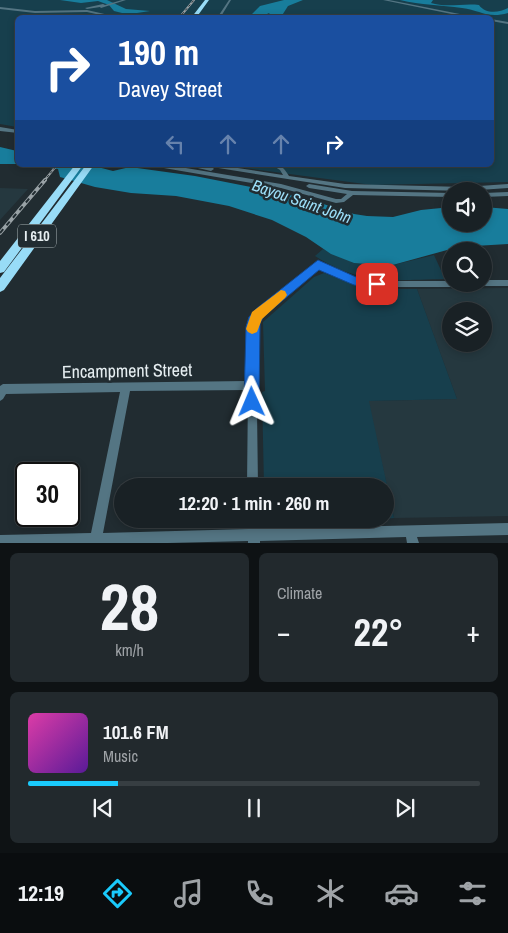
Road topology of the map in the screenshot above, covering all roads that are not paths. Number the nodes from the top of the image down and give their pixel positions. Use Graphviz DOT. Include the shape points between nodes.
graph roads {
  1 [pos="125,0"];
  2 [pos="230,0"];
  3 [pos="384,0"];
  4 [pos="210,2"];
  5 [pos="104,5"];
  6 [pos="1,8"];
  7 [pos="70,11"];
  8 [pos="100,13"];
  9 [pos="108,15"];
  10 [pos="196,15"];
  11 [pos="202,15"];
  12 [pos="220,15"];
  13 [pos="464,15"];
  14 [pos="494,21"];
  15 [pos="508,23"];
  16 [pos="0,131"];
  17 [pos="15,134"];
  18 [pos="78,167"];
  19 [pos="88,167"];
  20 [pos="170,167"];
  21 [pos="204,167"];
  22 [pos="213,167"];
  23 [pos="278,167"];
  24 [pos="219,169"];
  25 [pos="282,169"];
  26 [pos="275,175"];
  27 [pos="288,178"];
  28 [pos="70,184"];
  29 [pos="508,186"];
  30 [pos="339,191"];
  31 [pos="395,191"];
  32 [pos="352,193"];
  33 [pos="442,194"];
  34 [pos="508,194"];
  35 [pos="492,195"];
  36 [pos="346,199"];
  37 [pos="0,269"];
  38 [pos="508,283"];
  39 [pos="442,284"];
  40 [pos="492,284"];
  41 [pos="0,287"];
  42 [pos="251,385"];
  43 [pos="126,387"];
  44 [pos="2,392"];
  45 [pos="253,478"];
  46 [pos="508,529"];
  47 [pos="412,537"];
  48 [pos="254,540"];
  49 [pos="0,541"];
  50 [pos="95,541"];
  1 -- 5 [label="street"];
  2 -- 12 [label="street"];
  3 -- 13 [label="street"];
  4 -- 10 [label="highway"];
  4 -- 11 [label="highway"];
  5 -- 7 [label="street"];
  5 -- 8 [label="street" via="99,9"];
  6 -- 7 [label="street" via="8,12"];
  7 -- 8 [label="street"];
  8 -- 9 [label="street"];
  14 -- 15 [label="street"];
  16 -- 17 [label="street"];
  18 -- 28 [label="highway, I 610"];
  19 -- 28 [label="highway, I 610"];
  20 -- 36 [label="street" via="281,186 336,202"];
  21 -- 24 [label="street"];
  22 -- 24 [label="street"];
  23 -- 25 [label="street"];
  24 -- 26 [label="street"];
  24 -- 30 [label="street"];
  25 -- 26 [label="street"];
  25 -- 27 [label="street"];
  26 -- 27 [label="street"];
  27 -- 31 [label="street"];
  28 -- 37 [label="highway, I 610"];
  28 -- 41 [label="highway, I 610"];
  29 -- 31 [label="street"];
  30 -- 32 [label="street"];
  30 -- 36 [label="street"];
  31 -- 32 [label="street"];
  31 -- 33 [label="street"];
  32 -- 36 [label="street"];
  34 -- 35 [label="street"];
  38 -- 40 [label="street"];
  39 -- 42 [label="street" via="368,284 318,265 260,312 254,321"];
  42 -- 43 [label="street, Encampment Street"];
  42 -- 45 [label="street"];
  43 -- 44 [label="street, Encampment Street"];
  43 -- 50 [label="street"];
  46 -- 47 [label="street"];
  47 -- 48 [label="street"];
  48 -- 50 [label="street"];
  49 -- 50 [label="street"];
}
